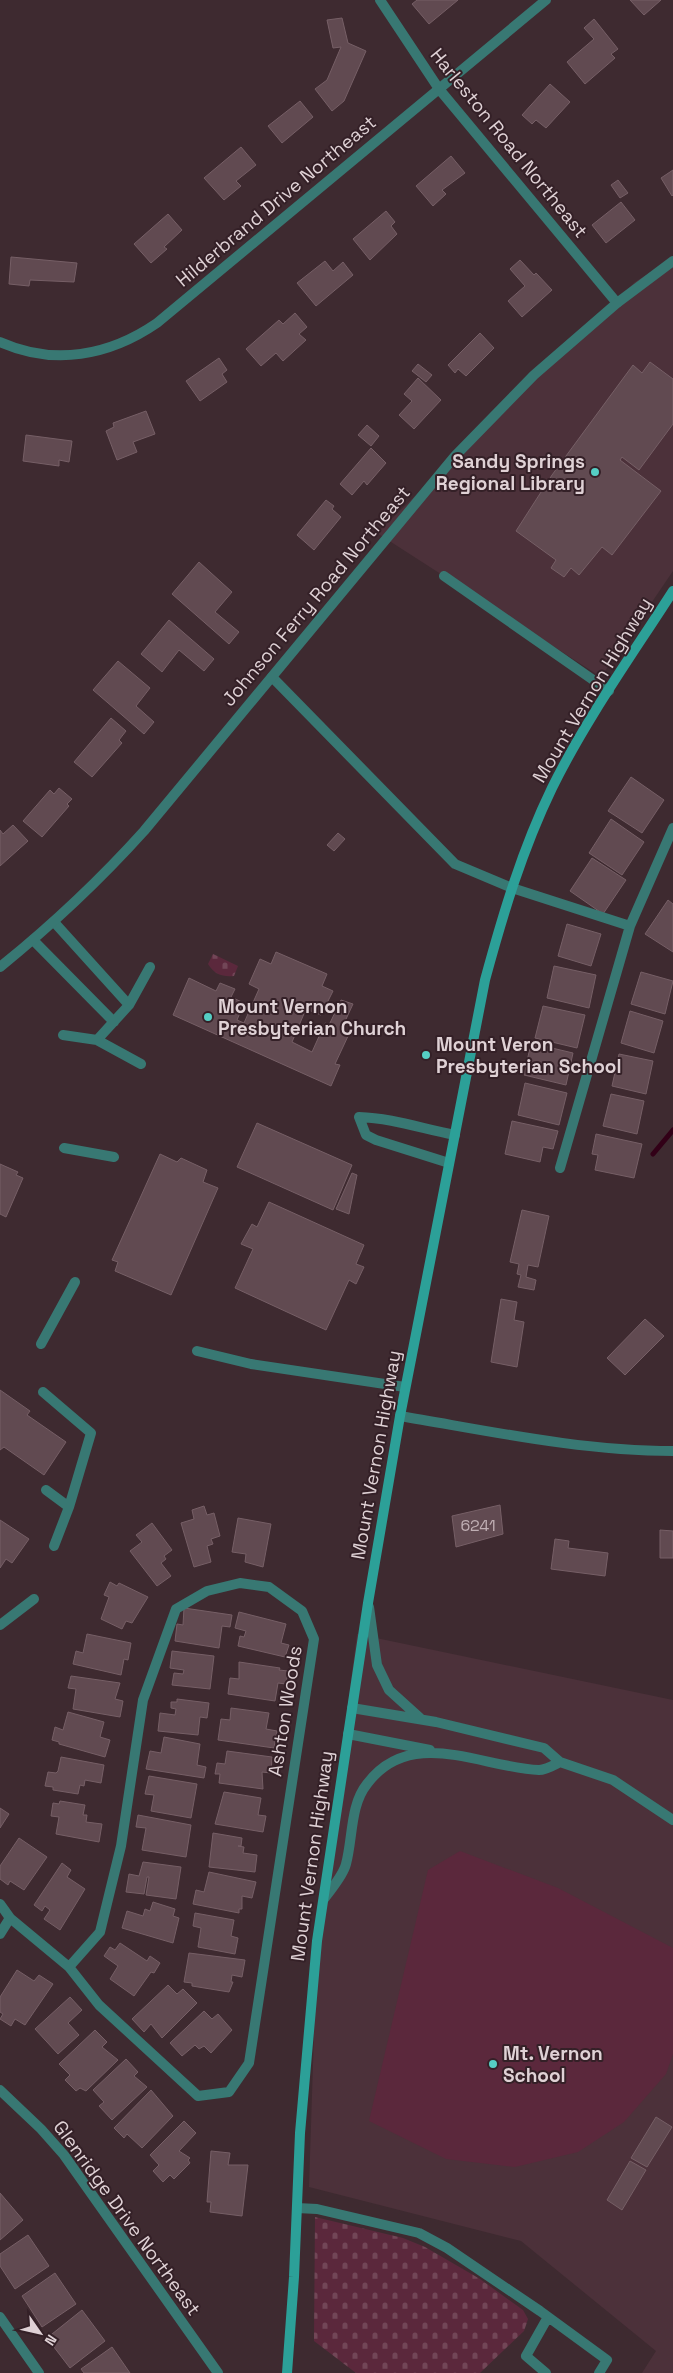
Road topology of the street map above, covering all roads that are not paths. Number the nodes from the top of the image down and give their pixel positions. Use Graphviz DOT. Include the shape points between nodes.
graph roads {
  1 [pos="380,0"];
  2 [pos="546,0"];
  3 [pos="439,89"];
  4 [pos="673,262"];
  5 [pos="617,304"];
  6 [pos="0,342"];
  7 [pos="444,576"];
  8 [pos="673,591"];
  9 [pos="272,677"];
  10 [pos="609,691"];
  11 [pos="673,828"];
  12 [pos="512,888"];
  13 [pos="54,922"];
  14 [pos="630,926"];
  15 [pos="34,940"];
  16 [pos="0,967"];
  17 [pos="150,967"];
  18 [pos="129,1005"];
  19 [pos="114,1022"];
  20 [pos="63,1035"];
  21 [pos="97,1040"];
  22 [pos="141,1064"];
  23 [pos="455,1135"];
  24 [pos="64,1148"];
  25 [pos="114,1157"];
  26 [pos="449,1163"];
  27 [pos="560,1168"];
  28 [pos="75,1282"];
  29 [pos="41,1344"];
  30 [pos="197,1351"];
  31 [pos="406,1387"];
  32 [pos="43,1392"];
  33 [pos="400,1416"];
  34 [pos="673,1451"];
  35 [pos="46,1490"];
  36 [pos="69,1507"];
  37 [pos="54,1546"];
  38 [pos="34,1599"];
  39 [pos="368,1603"];
  40 [pos="0,1625"];
  41 [pos="352,1708"];
  42 [pos="420,1719"];
  43 [pos="348,1734"];
  44 [pos="439,1752"];
  45 [pos="560,1762"];
  46 [pos="673,1820"];
  47 [pos="324,1899"];
  48 [pos="0,1904"];
  49 [pos="10,1918"];
  50 [pos="0,1934"];
  51 [pos="69,1967"];
  52 [pos="0,2090"];
  53 [pos="297,2208"];
  54 [pos="548,2317"];
  55 [pos="0,2318"];
  56 [pos="39,2373"];
  57 [pos="218,2373"];
  58 [pos="287,2373"];
  59 [pos="546,2373"];
  60 [pos="599,2373"];
  1 -- 3 [label="street, Harleston Road Northeast"];
  2 -- 3 [label="street, Hilderbrand Drive Northeast"];
  3 -- 5 [label="street, Harleston Road Northeast"];
  3 -- 6 [label="street, Hilderbrand Drive Northeast" via="140,335 107,350 76,356 45,355"];
  4 -- 5 [label="street, Johnson Ferry Road Northeast"];
  5 -- 9 [label="street, Johnson Ferry Road Northeast" via="534,375 455,456"];
  7 -- 10 [label="street"];
  8 -- 10 [label="main road, Mount Vernon Highway"];
  9 -- 12 [label="street" via="455,864"];
  9 -- 13 [label="street, Johnson Ferry Road Northeast" via="144,831 104,875"];
  10 -- 12 [label="main road, Mount Vernon Highway" via="553,787"];
  11 -- 14 [label="street"];
  12 -- 14 [label="street"];
  12 -- 23 [label="main road, Mount Vernon Highway" via="486,980"];
  13 -- 15 [label="street, Johnson Ferry Road Northeast"];
  13 -- 18 [label="street"];
  14 -- 27 [label="street"];
  15 -- 16 [label="street, Johnson Ferry Road Northeast"];
  15 -- 19 [label="street"];
  17 -- 18 [label="street"];
  18 -- 19 [label="street"];
  19 -- 21 [label="street"];
  20 -- 21 [label="street"];
  21 -- 22 [label="street"];
  23 -- 26 [label="main road, Mount Vernon Highway"];
  23 -- 26 [label="street" via="410,1127 384,1118 359,1117 366,1135"];
  24 -- 25 [label="street"];
  26 -- 31 [label="main road, Mount Vernon Highway"];
  28 -- 29 [label="street"];
  30 -- 31 [label="street" via="251,1364"];
  31 -- 33 [label="main road, Mount Vernon Highway"];
  32 -- 36 [label="street" via="91,1433"];
  33 -- 34 [label="street" via="560,1443 634,1451"];
  33 -- 39 [label="main road, Mount Vernon Highway"];
  35 -- 36 [label="street"];
  36 -- 37 [label="street"];
  38 -- 40 [label="street"];
  39 -- 41 [label="main road, Mount Vernon Highway"];
  39 -- 42 [label="street" via="377,1664 389,1690"];
  41 -- 42 [label="street"];
  41 -- 43 [label="main road, Mount Vernon Highway"];
  42 -- 45 [label="street" via="544,1748"];
  43 -- 44 [label="street"];
  43 -- 47 [label="main road, Mount Vernon Highway"];
  44 -- 45 [label="street" via="541,1770"];
  44 -- 47 [label="street" via="394,1762 368,1782 359,1796 346,1866"];
  45 -- 46 [label="street" via="613,1780"];
  47 -- 53 [label="main road, Mount Vernon Highway" via="309,2015"];
  48 -- 49 [label="street, Ashton Woods"];
  49 -- 50 [label="street"];
  49 -- 51 [label="street, Ashton Woods"];
  51 -- 51 [label="street, Ashton Woods" via="100,1932 121,1846 143,1700 176,1609 207,1591 240,1583 269,1587 302,1611 314,1640 250,2063 229,2092 198,2096 99,2005"];
  52 -- 57 [label="street, Glenridge Drive Northeast" via="64,2155"];
  53 -- 54 [label="street" via="317,2209 419,2233 447,2248"];
  53 -- 58 [label="main road, Mount Vernon Highway"];
  54 -- 59 [label="street" via="526,2356"];
  54 -- 60 [label="street" via="607,2360"];
  55 -- 56 [label="street"];
}
